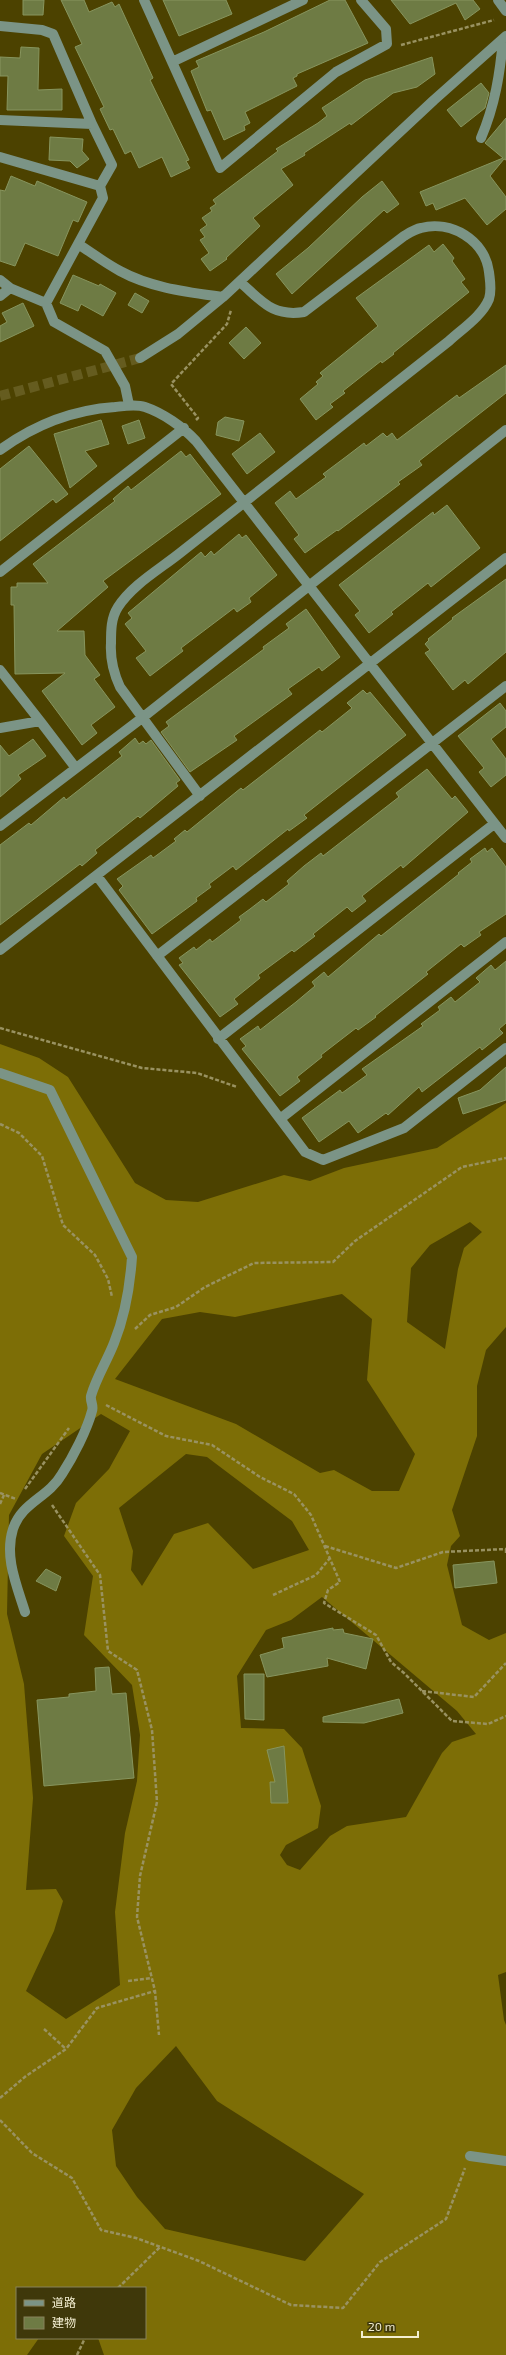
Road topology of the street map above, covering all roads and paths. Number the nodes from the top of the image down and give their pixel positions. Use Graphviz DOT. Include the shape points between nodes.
graph roads {
  1 [pos="144,0"];
  2 [pos="303,0"];
  3 [pos="362,0"];
  4 [pos="498,0"];
  5 [pos="506,11"];
  6 [pos="498,19"];
  7 [pos="0,26"];
  8 [pos="505,37"];
  9 [pos="386,44"];
  10 [pos="172,62"];
  11 [pos="503,77"];
  12 [pos="0,120"];
  13 [pos="92,124"];
  14 [pos="481,138"];
  15 [pos="0,157"];
  16 [pos="100,186"];
  17 [pos="78,244"];
  18 [pos="0,280"];
  19 [pos="240,282"];
  20 [pos="10,288"];
  21 [pos="0,296"];
  22 [pos="223,297"];
  23 [pos="46,303"];
  24 [pos="140,358"];
  25 [pos="129,406"];
  26 [pos="184,428"];
  27 [pos="506,430"];
  28 [pos="0,450"];
  29 [pos="243,503"];
  30 [pos="506,558"];
  31 [pos="0,572"];
  32 [pos="308,586"];
  33 [pos="370,664"];
  34 [pos="0,670"];
  35 [pos="506,686"];
  36 [pos="142,718"];
  37 [pos="40,721"];
  38 [pos="0,728"];
  39 [pos="433,742"];
  40 [pos="75,767"];
  41 [pos="200,796"];
  42 [pos="494,824"];
  43 [pos="0,826"];
  44 [pos="506,838"];
  45 [pos="97,876"];
  46 [pos="506,942"];
  47 [pos="0,950"];
  48 [pos="157,956"];
  49 [pos="0,1028"];
  50 [pos="218,1039"];
  51 [pos="506,1048"];
  52 [pos="0,1073"];
  53 [pos="263,1096"];
  54 [pos="280,1119"];
  55 [pos="0,1124"];
  56 [pos="506,1159"];
  57 [pos="112,1301"];
  58 [pos="132,1331"];
  59 [pos="90,1398"];
  60 [pos="73,1422"];
  61 [pos="0,1493"];
  62 [pos="4,1495"];
  63 [pos="44,1495"];
  64 [pos="0,1504"];
  65 [pos="324,1546"];
  66 [pos="506,1549"];
  67 [pos="506,1554"];
  68 [pos="330,1558"];
  69 [pos="272,1595"];
  70 [pos="25,1612"];
  71 [pos="506,1663"];
  72 [pos="421,1690"];
  73 [pos="506,1716"];
  74 [pos="152,1978"];
  75 [pos="128,1981"];
  76 [pos="155,1991"];
  77 [pos="44,2029"];
  78 [pos="159,2035"];
  79 [pos="66,2049"];
  80 [pos="0,2098"];
  81 [pos="0,2120"];
  82 [pos="470,2156"];
  83 [pos="506,2161"];
  84 [pos="160,2247"];
  85 [pos="119,2287"];
  86 [pos="85,2339"];
  87 [pos="77,2355"];
  1 -- 10 [label="street"];
  2 -- 10 [label="street"];
  3 -- 9 [label="street" via="386,30"];
  4 -- 5 [label="street"];
  6 -- 9 [label="path" via="400,46"];
  7 -- 13 [label="street" via="42,30 53,34"];
  8 -- 11 [label="street"];
  8 -- 19 [label="street"];
  9 -- 10 [label="street" via="336,72 220,168"];
  11 -- 14 [label="street" via="493,111"];
  12 -- 13 [label="street"];
  13 -- 16 [label="street" via="112,165"];
  15 -- 16 [label="street"];
  16 -- 17 [label="street" via="102,198"];
  17 -- 22 [label="street" via="120,271 155,284"];
  17 -- 23 [label="street"];
  18 -- 20 [label="street"];
  19 -- 22 [label="street"];
  19 -- 29 [label="street" via="273,309 284,314 304,312 404,236 420,228 436,226 458,230 476,245 488,266 491,288 489,299 483,309 449,341"];
  20 -- 21 [label="street"];
  20 -- 23 [label="street"];
  22 -- 24 [label="street" via="178,334"];
  22 -- 26 [label="path" via="231,309 227,324 171,384 198,418"];
  23 -- 25 [label="street" via="54,322 104,352 125,386"];
  25 -- 26 [label="street" via="145,407"];
  25 -- 28 [label="street" via="91,408 57,418 24,433"];
  26 -- 29 [label="street" via="196,440"];
  26 -- 31 [label="street"];
  27 -- 32 [label="street"];
  29 -- 32 [label="street"];
  29 -- 36 [label="street" via="136,588 116,612 111,628 110,657 114,674"];
  30 -- 33 [label="street"];
  32 -- 33 [label="street"];
  32 -- 36 [label="street"];
  33 -- 39 [label="street"];
  33 -- 41 [label="street"];
  34 -- 37 [label="street"];
  35 -- 39 [label="street"];
  36 -- 40 [label="street"];
  36 -- 41 [label="street"];
  37 -- 38 [label="street"];
  37 -- 40 [label="street"];
  39 -- 42 [label="street"];
  39 -- 48 [label="street"];
  40 -- 43 [label="street"];
  41 -- 45 [label="street"];
  42 -- 44 [label="street"];
  42 -- 50 [label="street"];
  45 -- 47 [label="street"];
  45 -- 48 [label="street"];
  46 -- 54 [label="street"];
  48 -- 50 [label="street"];
  49 -- 53 [label="path" via="142,1068 197,1073"];
  50 -- 53 [label="street"];
  51 -- 54 [label="street" via="404,1128 323,1160 305,1152"];
  52 -- 59 [label="street" via="50,1090 132,1257 130,1286 114,1342"];
  53 -- 54 [label="street"];
  55 -- 57 [label="path" via="19,1133 42,1156 63,1225 95,1255 108,1279"];
  56 -- 58 [label="path" via="462,1167 355,1241 333,1262 254,1263 205,1288 176,1307 150,1315"];
  59 -- 63 [label="street" via="93,1410 81,1437 62,1474"];
  59 -- 65 [label="path" via="166,1436 212,1445 260,1477 294,1494 311,1515"];
  60 -- 62 [label="path" via="16,1499"];
  61 -- 62 [label="path"];
  62 -- 64 [label="path"];
  63 -- 70 [label="street" via="26,1506 12,1531 11,1566"];
  63 -- 74 [label="path" via="100,1575 108,1651 137,1670 152,1730 157,1802 140,1876 137,1917"];
  65 -- 66 [label="path" via="396,1568 442,1552"];
  65 -- 68 [label="path"];
  66 -- 67 [label="path"];
  68 -- 69 [label="path" via="316,1575"];
  68 -- 72 [label="path" via="340,1582 328,1590 324,1603 376,1635 391,1662"];
  71 -- 72 [label="path" via="474,1697"];
  72 -- 73 [label="path" via="452,1722 488,1724"];
  74 -- 75 [label="path"];
  74 -- 76 [label="path"];
  76 -- 78 [label="path"];
  76 -- 79 [label="path" via="97,2008"];
  77 -- 79 [label="path"];
  79 -- 80 [label="path" via="26,2076"];
  81 -- 84 [label="path" via="32,2153 72,2178 101,2230 136,2238"];
  82 -- 83 [label="street"];
  82 -- 84 [label="path" via="446,2219 380,2262 343,2308 291,2305 200,2261"];
  84 -- 85 [label="path"];
  86 -- 87 [label="path"];
}
